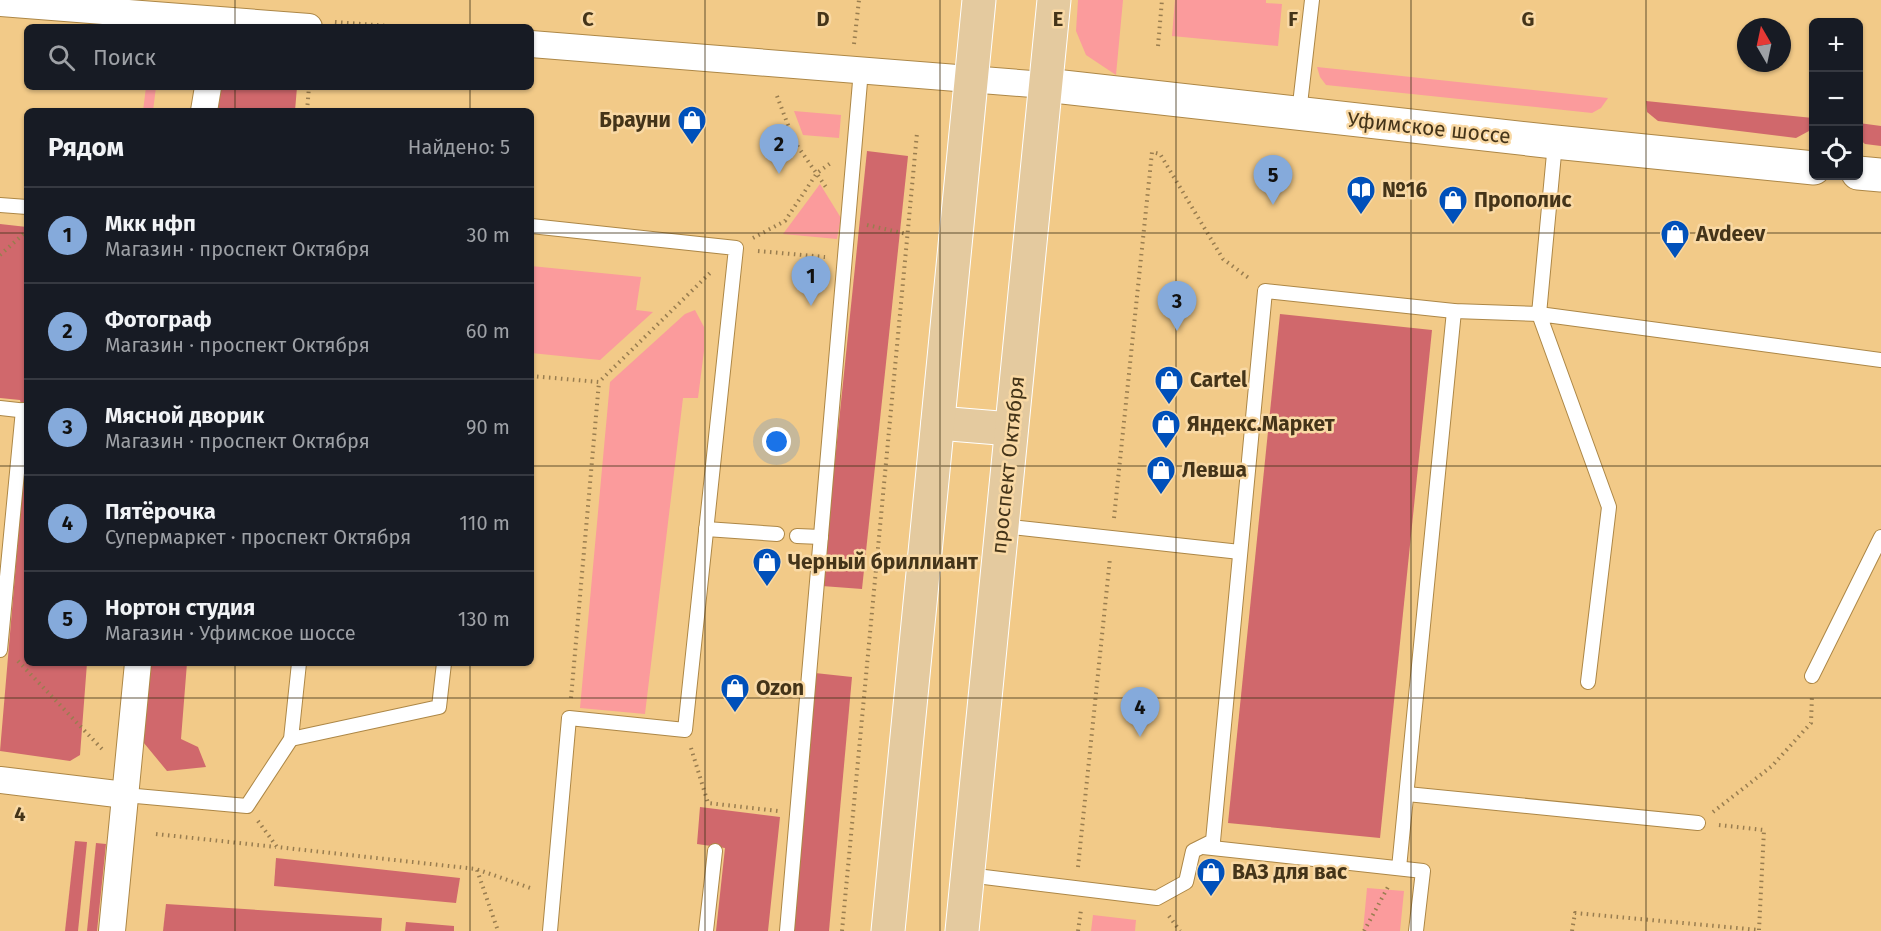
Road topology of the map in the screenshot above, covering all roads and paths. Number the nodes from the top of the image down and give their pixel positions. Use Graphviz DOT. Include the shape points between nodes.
graph roads {
  1 [pos="859,0"];
  2 [pos="979,0"];
  3 [pos="1054,0"];
  4 [pos="1162,0"];
  5 [pos="1312,0"];
  6 [pos="0,3"];
  7 [pos="218,16"];
  8 [pos="284,24"];
  9 [pos="534,44"];
  10 [pos="1158,46"];
  11 [pos="857,60"];
  12 [pos="971,78"];
  13 [pos="1045,85"];
  14 [pos="208,90"];
  15 [pos="309,90"];
  16 [pos="204,108"];
  17 [pos="307,108"];
  18 [pos="1299,113"];
  19 [pos="917,133"];
  20 [pos="1555,142"];
  21 [pos="1152,152"];
  22 [pos="1809,167"];
  23 [pos="1863,173"];
  24 [pos="1881,175"];
  25 [pos="0,205"];
  26 [pos="24,207"];
  27 [pos="534,226"];
  28 [pos="24,234"];
  29 [pos="736,248"];
  30 [pos="0,255"];
  31 [pos="844,259"];
  32 [pos="1265,291"];
  33 [pos="1454,311"];
  34 [pos="1539,314"];
  35 [pos="1881,360"];
  36 [pos="599,382"];
  37 [pos="0,408"];
  38 [pos="24,410"];
  39 [pos="24,420"];
  40 [pos="938,423"];
  41 [pos="1011,429"];
  42 [pos="1002,526"];
  43 [pos="706,529"];
  44 [pos="777,534"];
  45 [pos="797,536"];
  46 [pos="821,537"];
  47 [pos="1881,537"];
  48 [pos="1240,552"];
  49 [pos="1,646"];
  50 [pos="138,666"];
  51 [pos="299,666"];
  52 [pos="444,666"];
  53 [pos="1812,676"];
  54 [pos="1588,682"];
  55 [pos="569,718"];
  56 [pos="685,730"];
  57 [pos="291,739"];
  58 [pos="102,749"];
  59 [pos="0,780"];
  60 [pos="1407,794"];
  61 [pos="125,795"];
  62 [pos="247,806"];
  63 [pos="797,813"];
  64 [pos="1698,823"];
  65 [pos="156,834"];
  66 [pos="277,847"];
  67 [pos="1200,847"];
  68 [pos="715,851"];
  69 [pos="1399,868"];
  70 [pos="476,869"];
  71 [pos="968,875"];
  72 [pos="554,896"];
  73 [pos="112,931"];
  74 [pos="498,931"];
  75 [pos="550,931"];
  76 [pos="706,931"];
  77 [pos="787,931"];
  78 [pos="842,931"];
  79 [pos="888,931"];
  80 [pos="962,931"];
  81 [pos="1364,931"];
  82 [pos="1416,931"];
  83 [pos="1572,931"];
  84 [pos="1760,931"];
  1 -- 11 [label="path"];
  2 -- 12 [label="main road"];
  3 -- 13 [label="main road, проспект Октября"];
  4 -- 10 [label="path"];
  5 -- 18 [label="lane"];
  6 -- 7 [label="street"];
  7 -- 8 [label="street"];
  9 -- 11 [label="street"];
  11 -- 12 [label="street"];
  11 -- 31 [label="lane"];
  12 -- 13 [label="street"];
  12 -- 40 [label="main road"];
  13 -- 18 [label="main road, Уфимское шоссе"];
  13 -- 41 [label="main road, проспект Октября"];
  14 -- 16 [label="street"];
  15 -- 17 [label="path"];
  18 -- 20 [label="main road, Уфимское шоссе"];
  19 -- 78 [label="path"];
  20 -- 22 [label="main road, Уфимское шоссе"];
  20 -- 34 [label="lane"];
  21 -- 32 [label="path" via="1160,153 1223,258"];
  23 -- 24 [label="main road"];
  25 -- 26 [label="lane"];
  27 -- 29 [label="lane"];
  28 -- 30 [label="path"];
  29 -- 31 [label="path"];
  29 -- 43 [label="lane"];
  31 -- 46 [label="lane"];
  32 -- 33 [label="lane"];
  32 -- 48 [label="lane"];
  33 -- 34 [label="lane"];
  33 -- 60 [label="lane"];
  34 -- 35 [label="lane"];
  34 -- 54 [label="lane" via="1610,507"];
  36 -- 55 [label="path"];
  37 -- 38 [label="lane"];
  39 -- 49 [label="lane"];
  40 -- 41 [label="main road"];
  40 -- 79 [label="main road"];
  41 -- 42 [label="main road, проспект Октября"];
  42 -- 48 [label="lane"];
  42 -- 71 [label="main road, проспект Октября"];
  43 -- 44 [label="lane"];
  43 -- 56 [label="lane"];
  45 -- 46 [label="lane"];
  46 -- 63 [label="lane"];
  47 -- 53 [label="lane"];
  48 -- 67 [label="lane" via="1213,842"];
  49 -- 58 [label="path"];
  50 -- 61 [label="street"];
  51 -- 57 [label="lane"];
  52 -- 57 [label="lane" via="439,707"];
  53 -- 64 [label="path" via="1811,723 1772,766"];
  55 -- 56 [label="lane"];
  55 -- 72 [label="lane"];
  56 -- 63 [label="path" via="708,803"];
  57 -- 62 [label="lane"];
  59 -- 61 [label="street"];
  60 -- 64 [label="lane"];
  60 -- 69 [label="lane"];
  61 -- 62 [label="lane"];
  61 -- 73 [label="street"];
  62 -- 66 [label="path"];
  63 -- 77 [label="lane"];
  64 -- 84 [label="path" via="1764,830"];
  65 -- 66 [label="path"];
  66 -- 70 [label="path"];
  67 -- 69 [label="lane"];
  67 -- 71 [label="lane" via="1192,850 1186,882 1157,898"];
  68 -- 76 [label="lane"];
  69 -- 81 [label="path"];
  69 -- 82 [label="lane" via="1423,871"];
  70 -- 72 [label="path"];
  70 -- 74 [label="path"];
  71 -- 80 [label="main road, проспект Октября"];
  72 -- 75 [label="lane"];
  83 -- 84 [label="path" via="1575,913"];
}
